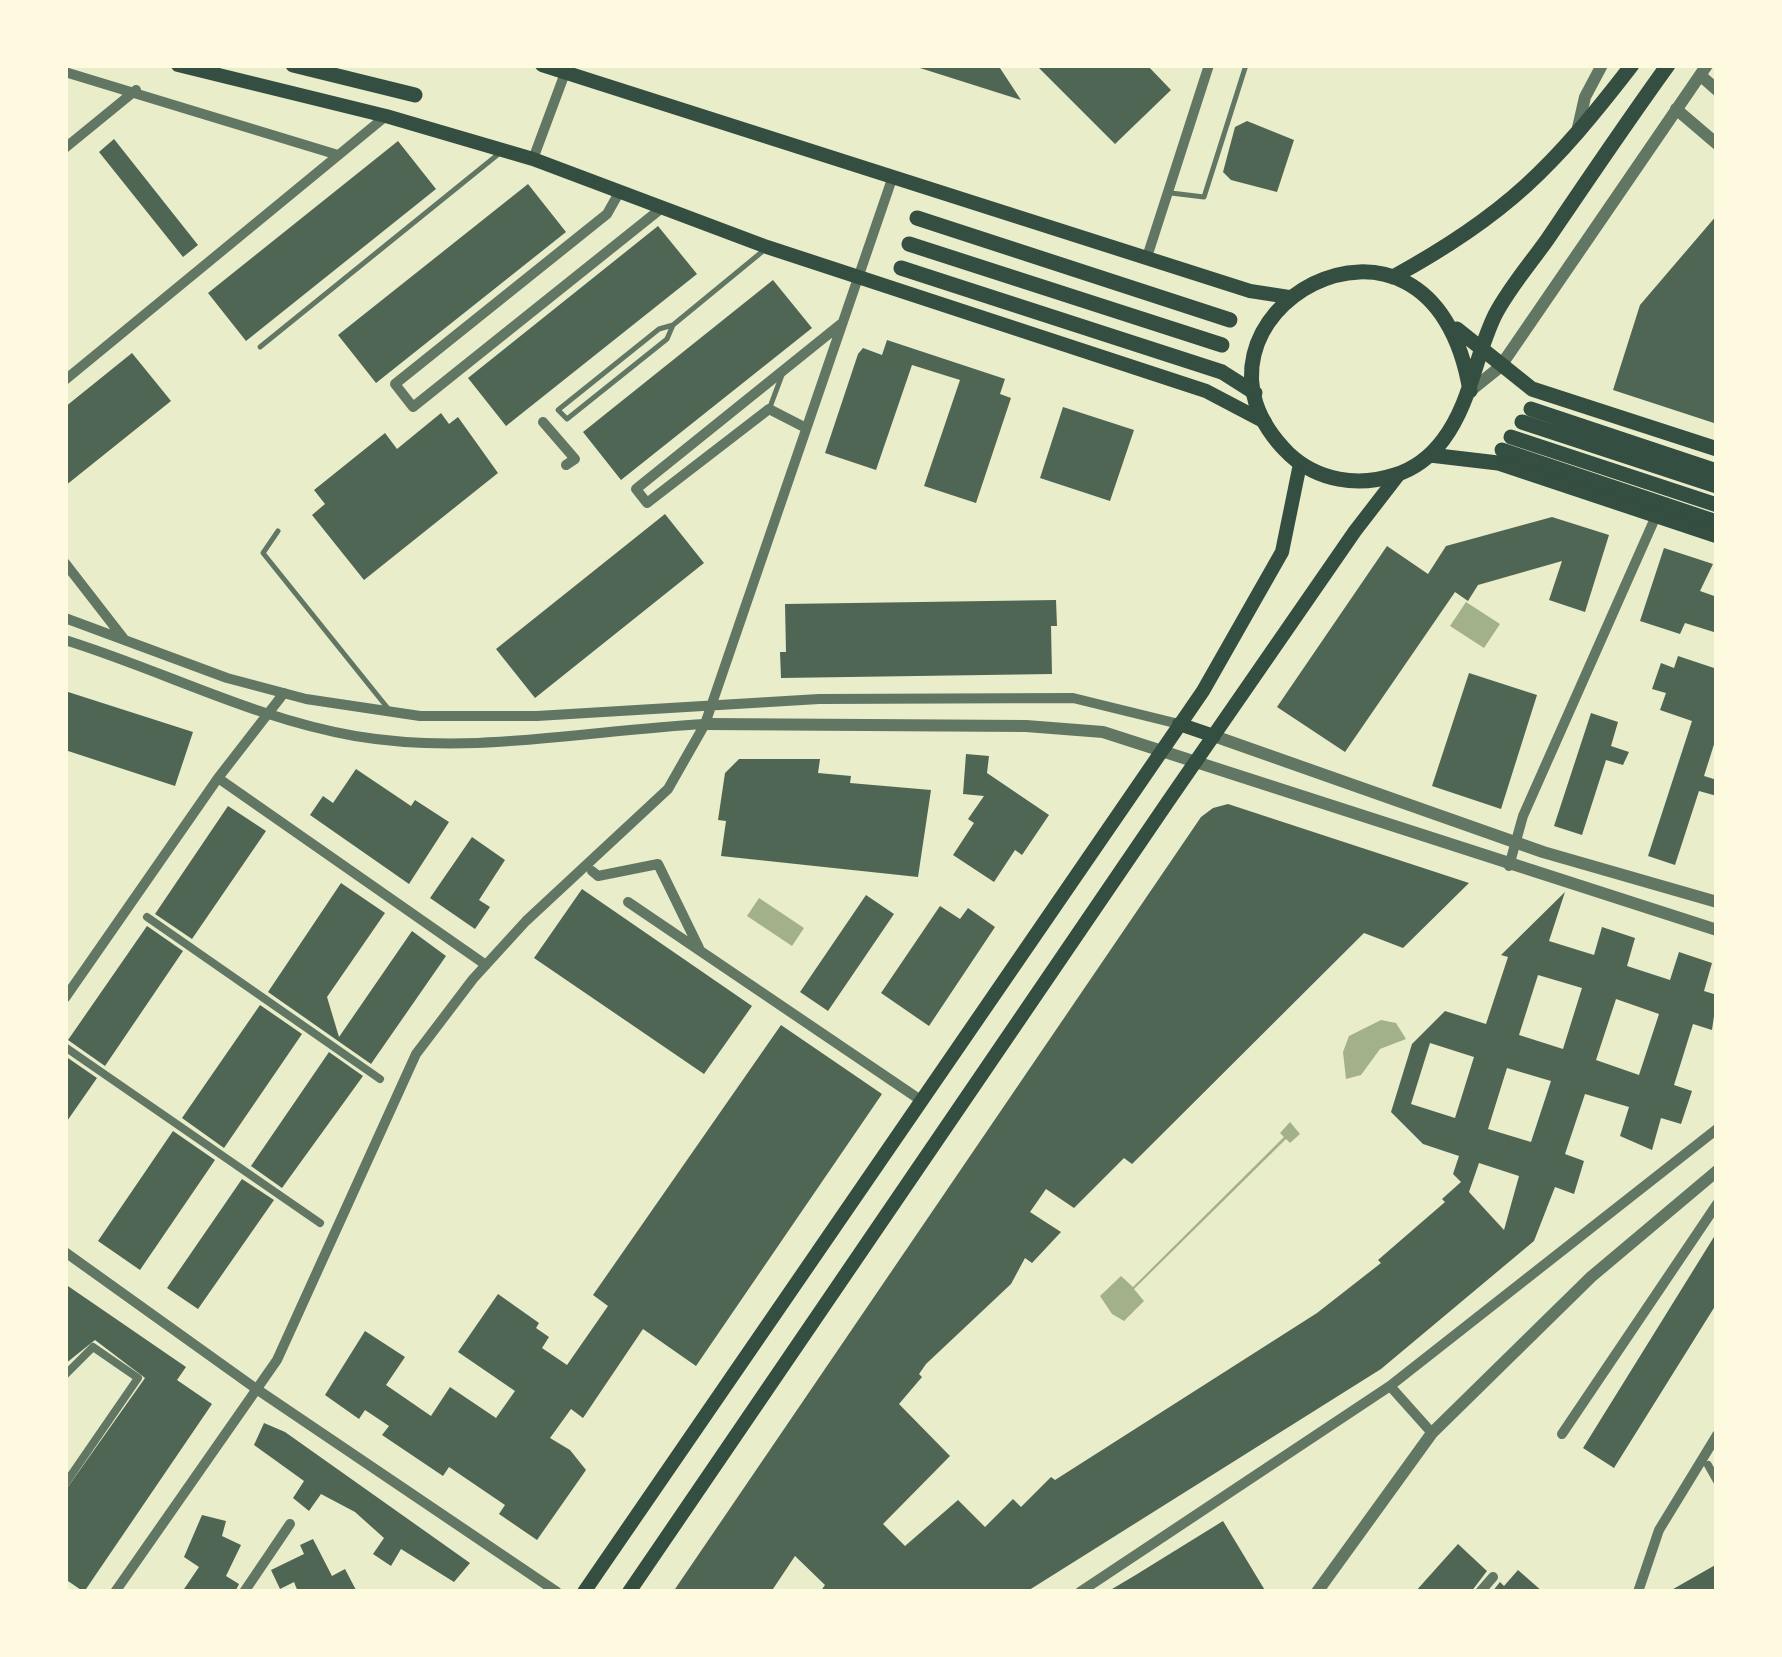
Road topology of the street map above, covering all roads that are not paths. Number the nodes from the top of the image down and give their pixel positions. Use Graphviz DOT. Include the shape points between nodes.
graph roads {
  1 [pos="178,65"];
  2 [pos="292,65"];
  3 [pos="542,65"];
  4 [pos="1209,65"];
  5 [pos="1246,65"];
  6 [pos="1602,65"];
  7 [pos="1632,65"];
  8 [pos="1668,65"];
  9 [pos="566,68"];
  10 [pos="1703,70"];
  11 [pos="65,72"];
  12 [pos="136,90"];
  13 [pos="1717,90"];
  14 [pos="415,95"];
  15 [pos="1676,109"];
  16 [pos="386,116"];
  17 [pos="1576,138"];
  18 [pos="1717,144"];
  19 [pos="65,148"];
  20 [pos="503,150"];
  21 [pos="338,155"];
  22 [pos="533,159"];
  23 [pos="893,176"];
  24 [pos="620,191"];
  25 [pos="1168,193"];
  26 [pos="663,206"];
  27 [pos="917,218"];
  28 [pos="909,244"];
  29 [pos="767,247"];
  30 [pos="1147,257"];
  31 [pos="902,268"];
  32 [pos="1393,277"];
  33 [pos="859,278"];
  34 [pos="1289,297"];
  35 [pos="1230,320"];
  36 [pos="1449,321"];
  37 [pos="842,324"];
  38 [pos="672,325"];
  39 [pos="1222,344"];
  40 [pos="260,347"];
  41 [pos="1481,351"];
  42 [pos="1500,367"];
  43 [pos="783,371"];
  44 [pos="65,380"];
  45 [pos="1470,391"];
  46 [pos="1255,394"];
  47 [pos="769,410"];
  48 [pos="543,422"];
  49 [pos="1265,422"];
  50 [pos="806,428"];
  51 [pos="1717,449"];
  52 [pos="1430,455"];
  53 [pos="1300,464"];
  54 [pos="566,465"];
  55 [pos="1717,471"];
  56 [pos="1399,474"];
  57 [pos="1717,486"];
  58 [pos="1717,505"];
  59 [pos="1656,516"];
  60 [pos="1717,522"];
  61 [pos="278,531"];
  62 [pos="1717,536"];
  63 [pos="65,563"];
  64 [pos="65,618"];
  65 [pos="65,640"];
  66 [pos="124,640"];
  67 [pos="284,693"];
  68 [pos="712,704"];
  69 [pos="267,712"];
  70 [pos="392,713"];
  71 [pos="705,724"];
  72 [pos="1179,724"];
  73 [pos="1214,736"];
  74 [pos="1162,750"];
  75 [pos="1198,760"];
  76 [pos="218,778"];
  77 [pos="1514,841"];
  78 [pos="1509,866"];
  79 [pos="592,871"];
  80 [pos="628,902"];
  81 [pos="1717,902"];
  82 [pos="147,917"];
  83 [pos="1717,930"];
  84 [pos="700,949"];
  85 [pos="486,965"];
  86 [pos="65,998"];
  87 [pos="65,1047"];
  88 [pos="380,1079"];
  89 [pos="919,1099"];
  90 [pos="1717,1129"];
  91 [pos="1717,1172"];
  92 [pos="1717,1204"];
  93 [pos="320,1222"];
  94 [pos="65,1252"];
  95 [pos="65,1375"];
  96 [pos="1390,1386"];
  97 [pos="256,1388"];
  98 [pos="1432,1433"];
  99 [pos="1562,1434"];
  100 [pos="1717,1434"];
  101 [pos="1708,1465"];
  102 [pos="1717,1481"];
  103 [pos="65,1484"];
  104 [pos="290,1524"];
  105 [pos="1493,1577"];
  106 [pos="115,1592"];
  107 [pos="244,1592"];
  108 [pos="557,1592"];
  109 [pos="584,1592"];
  110 [pos="629,1592"];
  111 [pos="1080,1592"];
  112 [pos="1317,1592"];
  113 [pos="1480,1592"];
  114 [pos="1638,1592"];
  1 -- 16 [label="main road"];
  2 -- 14 [label="main road"];
  3 -- 9 [label="main road"];
  4 -- 25 [label="street"];
  5 -- 25 [label="lane" via="1204,197"];
  6 -- 17 [label="street" via="1585,97"];
  7 -- 17 [label="main road"];
  8 -- 41 [label="main road" via="1497,312"];
  9 -- 22 [label="street"];
  9 -- 23 [label="main road"];
  10 -- 13 [label="street"];
  10 -- 15 [label="street"];
  11 -- 12 [label="street"];
  12 -- 19 [label="street"];
  12 -- 21 [label="street"];
  15 -- 18 [label="street"];
  15 -- 42 [label="street"];
  16 -- 20 [label="main road"];
  16 -- 21 [label="street"];
  17 -- 32 [label="main road" via="1487,222"];
  20 -- 22 [label="main road"];
  20 -- 40 [label="lane"];
  21 -- 44 [label="street"];
  22 -- 24 [label="main road"];
  23 -- 30 [label="main road"];
  23 -- 33 [label="street"];
  24 -- 26 [label="main road"];
  24 -- 26 [label="street" via="607,214 395,384 413,407"];
  25 -- 30 [label="street"];
  26 -- 29 [label="main road"];
  27 -- 35 [label="main road"];
  28 -- 39 [label="main road"];
  29 -- 33 [label="main road"];
  29 -- 38 [label="lane"];
  30 -- 34 [label="main road"];
  31 -- 46 [label="main road" via="1222,372"];
  32 -- 34 [label="main road" via="1332,274"];
  32 -- 36 [label="main road"];
  33 -- 37 [label="street"];
  33 -- 49 [label="main road" via="1206,391"];
  34 -- 46 [label="main road" via="1260,340"];
  36 -- 41 [label="main road"];
  36 -- 45 [label="main road"];
  37 -- 43 [label="street"];
  37 -- 50 [label="street"];
  38 -- 38 [label="lane" via="659,329 558,410 567,420 667,339"];
  41 -- 42 [label="main road"];
  41 -- 45 [label="main road"];
  42 -- 45 [label="street"];
  42 -- 51 [label="main road" via="1532,388"];
  43 -- 47 [label="lane"];
  43 -- 47 [label="street" via="636,489 647,503"];
  45 -- 52 [label="main road"];
  46 -- 49 [label="main road"];
  47 -- 50 [label="street"];
  48 -- 54 [label="street" via="574,459"];
  49 -- 53 [label="main road"];
  50 -- 68 [label="street"];
  52 -- 56 [label="main road"];
  52 -- 59 [label="main road" via="1498,464"];
  53 -- 56 [label="main road" via="1357,483"];
  53 -- 72 [label="main road" via="1291,525 1272,575"];
  55 -- 57 [label="main road" via="1526,415"];
  56 -- 73 [label="main road"];
  58 -- 60 [label="main road" via="1507,443"];
  59 -- 62 [label="main road"];
  59 -- 77 [label="street"];
  61 -- 70 [label="lane" via="263,553"];
  63 -- 66 [label="street"];
  64 -- 66 [label="street"];
  65 -- 69 [label="street"];
  66 -- 67 [label="street"];
  67 -- 69 [label="street"];
  67 -- 70 [label="street"];
  68 -- 70 [label="street" via="537,716"];
  68 -- 71 [label="street"];
  68 -- 72 [label="street" via="1074,698"];
  69 -- 71 [label="street" via="356,736 462,743"];
  69 -- 76 [label="street"];
  71 -- 74 [label="street" via="1071,727"];
  71 -- 85 [label="street" via="668,789 572,874"];
  72 -- 73 [label="main road"];
  72 -- 74 [label="main road"];
  73 -- 75 [label="main road"];
  73 -- 77 [label="street"];
  74 -- 75 [label="street"];
  74 -- 89 [label="main road"];
  75 -- 78 [label="street"];
  75 -- 110 [label="main road"];
  76 -- 85 [label="street"];
  76 -- 86 [label="street"];
  77 -- 78 [label="street"];
  77 -- 81 [label="street"];
  78 -- 83 [label="street"];
  79 -- 84 [label="street" via="598,876 658,864"];
  80 -- 84 [label="street"];
  82 -- 88 [label="street"];
  84 -- 89 [label="street"];
  85 -- 97 [label="street" via="416,1054 277,1360"];
  87 -- 93 [label="street"];
  89 -- 109 [label="main road"];
  90 -- 96 [label="street"];
  91 -- 98 [label="street" via="1591,1277"];
  92 -- 99 [label="street"];
  94 -- 97 [label="street"];
  95 -- 103 [label="street" via="93,1347 138,1378"];
  96 -- 98 [label="street"];
  96 -- 111 [label="street"];
  97 -- 106 [label="street"];
  97 -- 108 [label="street"];
  98 -- 112 [label="street"];
  100 -- 114 [label="street" via="1660,1530"];
  101 -- 102 [label="street"];
  104 -- 107 [label="street"];
  105 -- 113 [label="street"];
}
